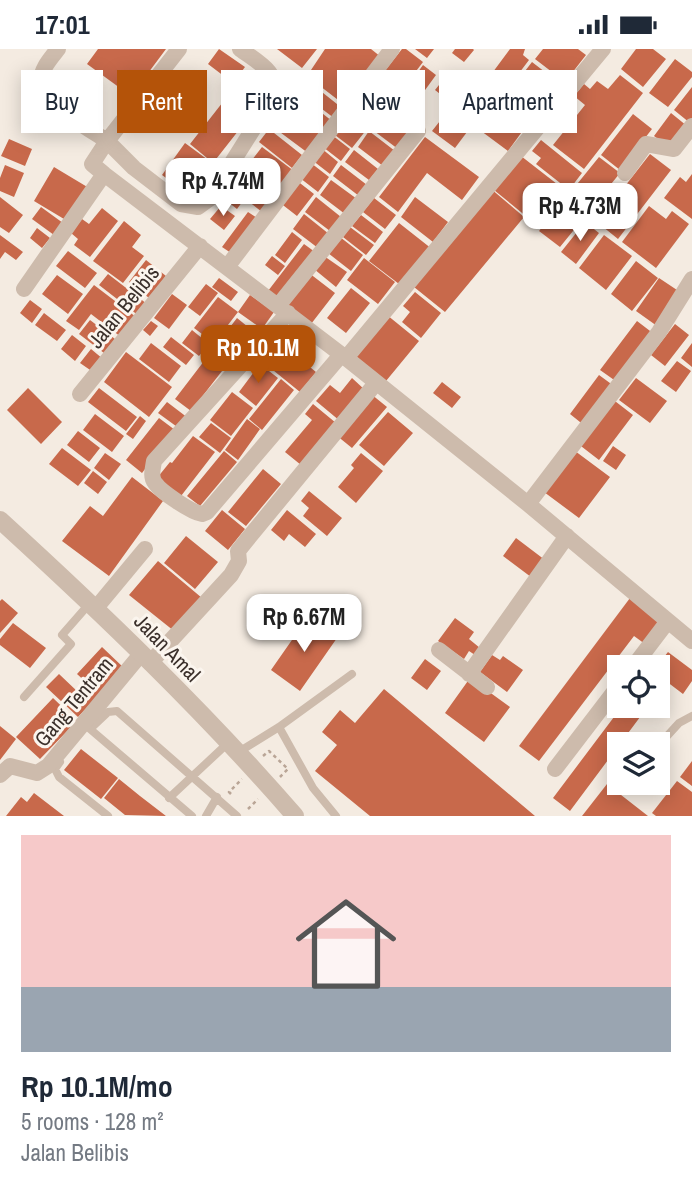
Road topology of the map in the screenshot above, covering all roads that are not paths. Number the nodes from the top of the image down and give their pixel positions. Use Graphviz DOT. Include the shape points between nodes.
graph roads {
  1 [pos="179,49"];
  2 [pos="240,49"];
  3 [pos="392,49"];
  4 [pos="603,49"];
  5 [pos="49,52"];
  6 [pos="692,126"];
  7 [pos="416,133"];
  8 [pos="107,141"];
  9 [pos="625,173"];
  10 [pos="104,174"];
  11 [pos="200,246"];
  12 [pos="228,267"];
  13 [pos="692,279"];
  14 [pos="24,289"];
  15 [pos="283,309"];
  16 [pos="344,357"];
  17 [pos="376,383"];
  18 [pos="80,394"];
  19 [pos="528,505"];
  20 [pos="2,522"];
  21 [pos="567,536"];
  22 [pos="145,549"];
  23 [pos="93,605"];
  24 [pos="668,621"];
  25 [pos="692,641"];
  26 [pos="439,650"];
  27 [pos="642,655"];
  28 [pos="145,658"];
  29 [pos="352,674"];
  30 [pos="469,674"];
  31 [pos="487,687"];
  32 [pos="24,697"];
  33 [pos="607,701"];
  34 [pos="692,716"];
  35 [pos="279,727"];
  36 [pos="90,729"];
  37 [pos="670,733"];
  38 [pos="233,748"];
  39 [pos="555,769"];
  40 [pos="0,775"];
  41 [pos="193,776"];
  42 [pos="217,797"];
  43 [pos="169,798"];
  44 [pos="108,816"];
  45 [pos="192,816"];
  46 [pos="206,816"];
  47 [pos="237,816"];
  48 [pos="295,816"];
  49 [pos="335,816"];
  1 -- 8 [label="street"];
  2 -- 8 [label="street" via="271,73 277,88 205,203 181,204"];
  3 -- 12 [label="street"];
  4 -- 16 [label="street"];
  5 -- 8 [label="street" via="40,85 45,95"];
  6 -- 9 [label="street" via="674,149 646,144"];
  7 -- 15 [label="street"];
  8 -- 10 [label="street" via="92,164"];
  10 -- 11 [label="street"];
  10 -- 14 [label="street"];
  11 -- 12 [label="street"];
  11 -- 18 [label="street, Jalan Belibis"];
  12 -- 15 [label="street"];
  13 -- 19 [label="street" via="659,332"];
  15 -- 16 [label="street"];
  15 -- 16 [label="street" via="154,461 155,483 191,510 207,512"];
  16 -- 17 [label="street"];
  17 -- 19 [label="street"];
  17 -- 28 [label="street" via="246,541 231,575"];
  19 -- 21 [label="street"];
  20 -- 23 [label="street, Jalan Amal"];
  21 -- 24 [label="street"];
  21 -- 30 [label="street"];
  22 -- 23 [label="street"];
  23 -- 28 [label="street, Jalan Amal"];
  23 -- 32 [label="lane" via="62,635 71,644"];
  24 -- 25 [label="street"];
  24 -- 27 [label="street"];
  26 -- 30 [label="street"];
  28 -- 38 [label="street, Jalan Amal"];
  28 -- 40 [label="street, Gang Tentram" via="48,766 37,773 10,766"];
  29 -- 35 [label="lane"];
  30 -- 31 [label="street"];
  33 -- 39 [label="street"];
  34 -- 37 [label="lane"];
  35 -- 38 [label="lane"];
  35 -- 49 [label="lane" via="313,788"];
  36 -- 41 [label="lane" via="115,710"];
  36 -- 43 [label="lane"];
  36 -- 44 [label="lane" via="55,772"];
  38 -- 41 [label="lane"];
  38 -- 48 [label="street, Jalan Amal"];
  41 -- 42 [label="lane"];
  41 -- 43 [label="lane"];
  42 -- 46 [label="lane"];
  42 -- 47 [label="lane"];
  43 -- 45 [label="lane"];
}
